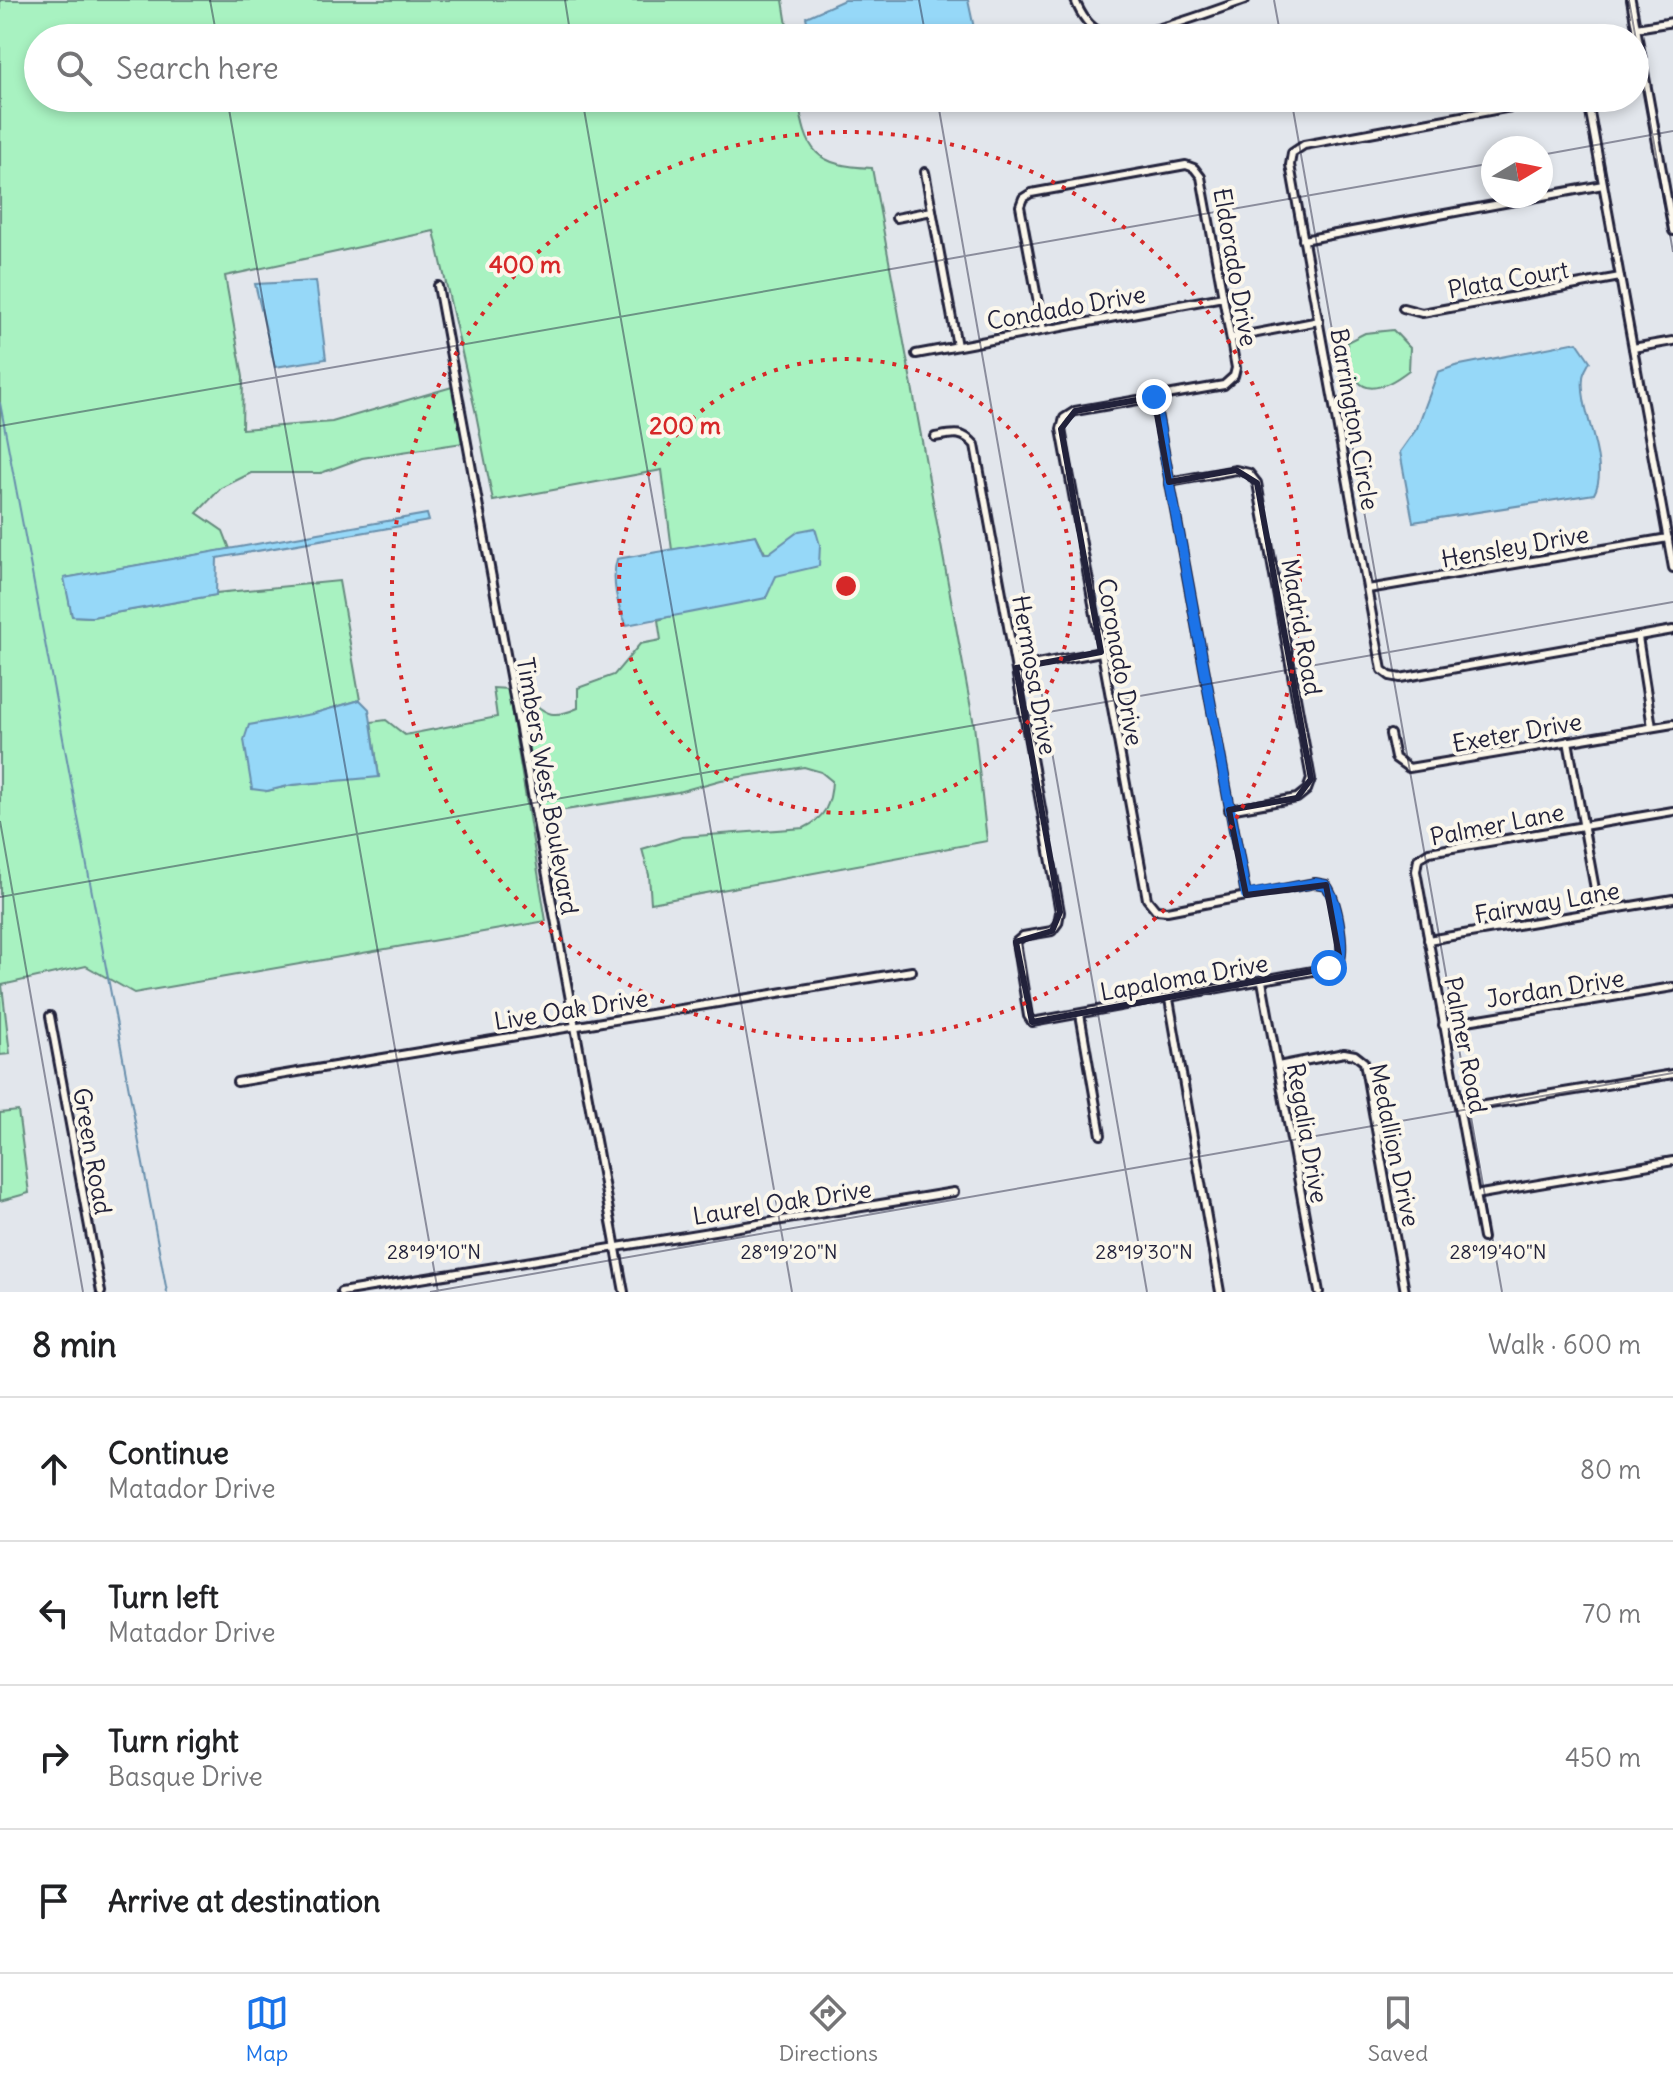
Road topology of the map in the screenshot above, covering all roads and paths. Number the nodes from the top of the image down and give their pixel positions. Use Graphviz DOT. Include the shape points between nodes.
graph roads {
  1 [pos="1075,0"];
  2 [pos="1245,0"];
  3 [pos="1631,0"];
  4 [pos="1673,22"];
  5 [pos="1090,24"];
  6 [pos="1171,24"];
  7 [pos="1635,24"];
  8 [pos="1649,26"];
  9 [pos="1649,99"];
  10 [pos="1484,112"];
  11 [pos="1590,112"];
  12 [pos="925,172"];
  13 [pos="1603,185"];
  14 [pos="932,211"];
  15 [pos="896,218"];
  16 [pos="1673,231"];
  17 [pos="1303,240"];
  18 [pos="1620,277"];
  19 [pos="438,286"];
  20 [pos="1223,297"];
  21 [pos="1403,308"];
  22 [pos="1319,321"];
  23 [pos="1043,330"];
  24 [pos="1231,338"];
  25 [pos="1673,341"];
  26 [pos="957,346"];
  27 [pos="1633,348"];
  28 [pos="916,354"];
  29 [pos="1154,397"];
  30 [pos="935,437"];
  31 [pos="1169,482"];
  32 [pos="1668,538"];
  33 [pos="1673,568"];
  34 [pos="1368,589"];
  35 [pos="1673,630"];
  36 [pos="1638,637"];
  37 [pos="1101,652"];
  38 [pos="1016,668"];
  39 [pos="1673,724"];
  40 [pos="1652,727"];
  41 [pos="1390,734"];
  42 [pos="1568,741"];
  43 [pos="1229,810"];
  44 [pos="1673,811"];
  45 [pos="1583,826"];
  46 [pos="1418,859"];
  47 [pos="1246,895"];
  48 [pos="1673,899"];
  49 [pos="1599,911"];
  50 [pos="1428,940"];
  51 [pos="912,971"];
  52 [pos="1262,981"];
  53 [pos="1673,987"];
  54 [pos="1169,999"];
  55 [pos="1080,1014"];
  56 [pos="50,1016"];
  57 [pos="1032,1022"];
  58 [pos="1443,1025"];
  59 [pos="574,1027"];
  60 [pos="1278,1066"];
  61 [pos="1673,1074"];
  62 [pos="237,1082"];
  63 [pos="1460,1109"];
  64 [pos="1101,1135"];
  65 [pos="1673,1161"];
  66 [pos="954,1192"];
  67 [pos="1475,1195"];
  68 [pos="1483,1238"];
  69 [pos="616,1247"];
  70 [pos="101,1292"];
  71 [pos="341,1292"];
  72 [pos="624,1292"];
  73 [pos="1220,1292"];
  74 [pos="1319,1292"];
  75 [pos="1405,1292"];
  1 -- 5 [label="street"];
  2 -- 6 [label="street"];
  3 -- 7 [label="street"];
  4 -- 8 [label="street"];
  9 -- 16 [label="street"];
  10 -- 17 [label="street, Barrington Circle" via="1304,145 1292,153"];
  11 -- 13 [label="street"];
  12 -- 14 [label="street"];
  13 -- 17 [label="street"];
  13 -- 18 [label="street"];
  14 -- 15 [label="street"];
  14 -- 26 [label="street"];
  17 -- 22 [label="street, Barrington Circle"];
  18 -- 21 [label="street, Plata Court" via="1422,313"];
  18 -- 27 [label="street"];
  19 -- 59 [label="street, Timbers West Boulevard"];
  20 -- 23 [label="street, Condado Drive"];
  20 -- 23 [label="street, Eldorado Drive" via="1201,177 1194,168 1186,165 1031,193 1020,206"];
  20 -- 24 [label="street, Eldorado Drive"];
  22 -- 24 [label="street"];
  22 -- 34 [label="street, Barrington Circle"];
  23 -- 26 [label="street, Condado Drive"];
  24 -- 29 [label="street, Eldorado Drive" via="1236,368 1224,385"];
  25 -- 27 [label="street"];
  26 -- 28 [label="street, Condado Drive"];
  27 -- 32 [label="street"];
  29 -- 31 [label="street"];
  29 -- 37 [label="street, Coronado Drive" via="1075,411 1064,418 1061,429"];
  30 -- 38 [label="street, Hermosa Drive" via="958,432 975,445"];
  31 -- 43 [label="street"];
  31 -- 43 [label="street, Madrid Road" via="1236,470 1249,473 1257,483 1311,779 1297,798"];
  32 -- 33 [label="street"];
  32 -- 34 [label="street, Hensley Drive"];
  34 -- 36 [label="street, Barrington Circle" via="1382,670 1400,678"];
  35 -- 36 [label="street, Barrington Circle"];
  36 -- 40 [label="street"];
  37 -- 38 [label="street"];
  37 -- 47 [label="street, Coronado Drive" via="1147,899 1156,910 1167,911"];
  38 -- 57 [label="street, Hermosa Drive" via="1060,912 1052,931 1016,942"];
  39 -- 40 [label="street, Exeter Drive"];
  40 -- 42 [label="street, Exeter Drive"];
  41 -- 42 [label="street, Exeter Drive" via="1395,758 1409,768"];
  42 -- 45 [label="street"];
  43 -- 47 [label="street"];
  44 -- 45 [label="street, Palmer Lane"];
  45 -- 46 [label="street, Palmer Lane" via="1429,852"];
  45 -- 49 [label="street"];
  46 -- 50 [label="street, Palmer Road"];
  47 -- 52 [label="street, Lapaloma Drive" via="1315,883 1332,893 1340,961 1329,968"];
  48 -- 49 [label="street, Fairway Lane"];
  49 -- 50 [label="street, Fairway Lane"];
  50 -- 58 [label="street, Palmer Road"];
  51 -- 59 [label="street, Live Oak Drive"];
  52 -- 54 [label="street, Lapaloma Drive"];
  52 -- 60 [label="street, Regalia Drive"];
  53 -- 58 [label="street, Jordan Drive"];
  54 -- 55 [label="street, Lapaloma Drive"];
  54 -- 73 [label="street"];
  55 -- 57 [label="street, Lapaloma Drive"];
  55 -- 64 [label="street"];
  56 -- 70 [label="street, Green Road"];
  58 -- 63 [label="street, Palmer Road"];
  59 -- 62 [label="street, Live Oak Drive"];
  59 -- 69 [label="street, Timbers West Boulevard"];
  60 -- 74 [label="street, Regalia Drive"];
  60 -- 75 [label="street, Medallion Drive" via="1344,1053 1364,1062"];
  61 -- 63 [label="street"];
  63 -- 67 [label="street, Palmer Road"];
  65 -- 67 [label="street"];
  66 -- 69 [label="street, Laurel Oak Drive"];
  67 -- 68 [label="street, Palmer Road"];
  69 -- 71 [label="street, Laurel Oak Drive"];
  69 -- 72 [label="street, Timbers West Boulevard"];
}
